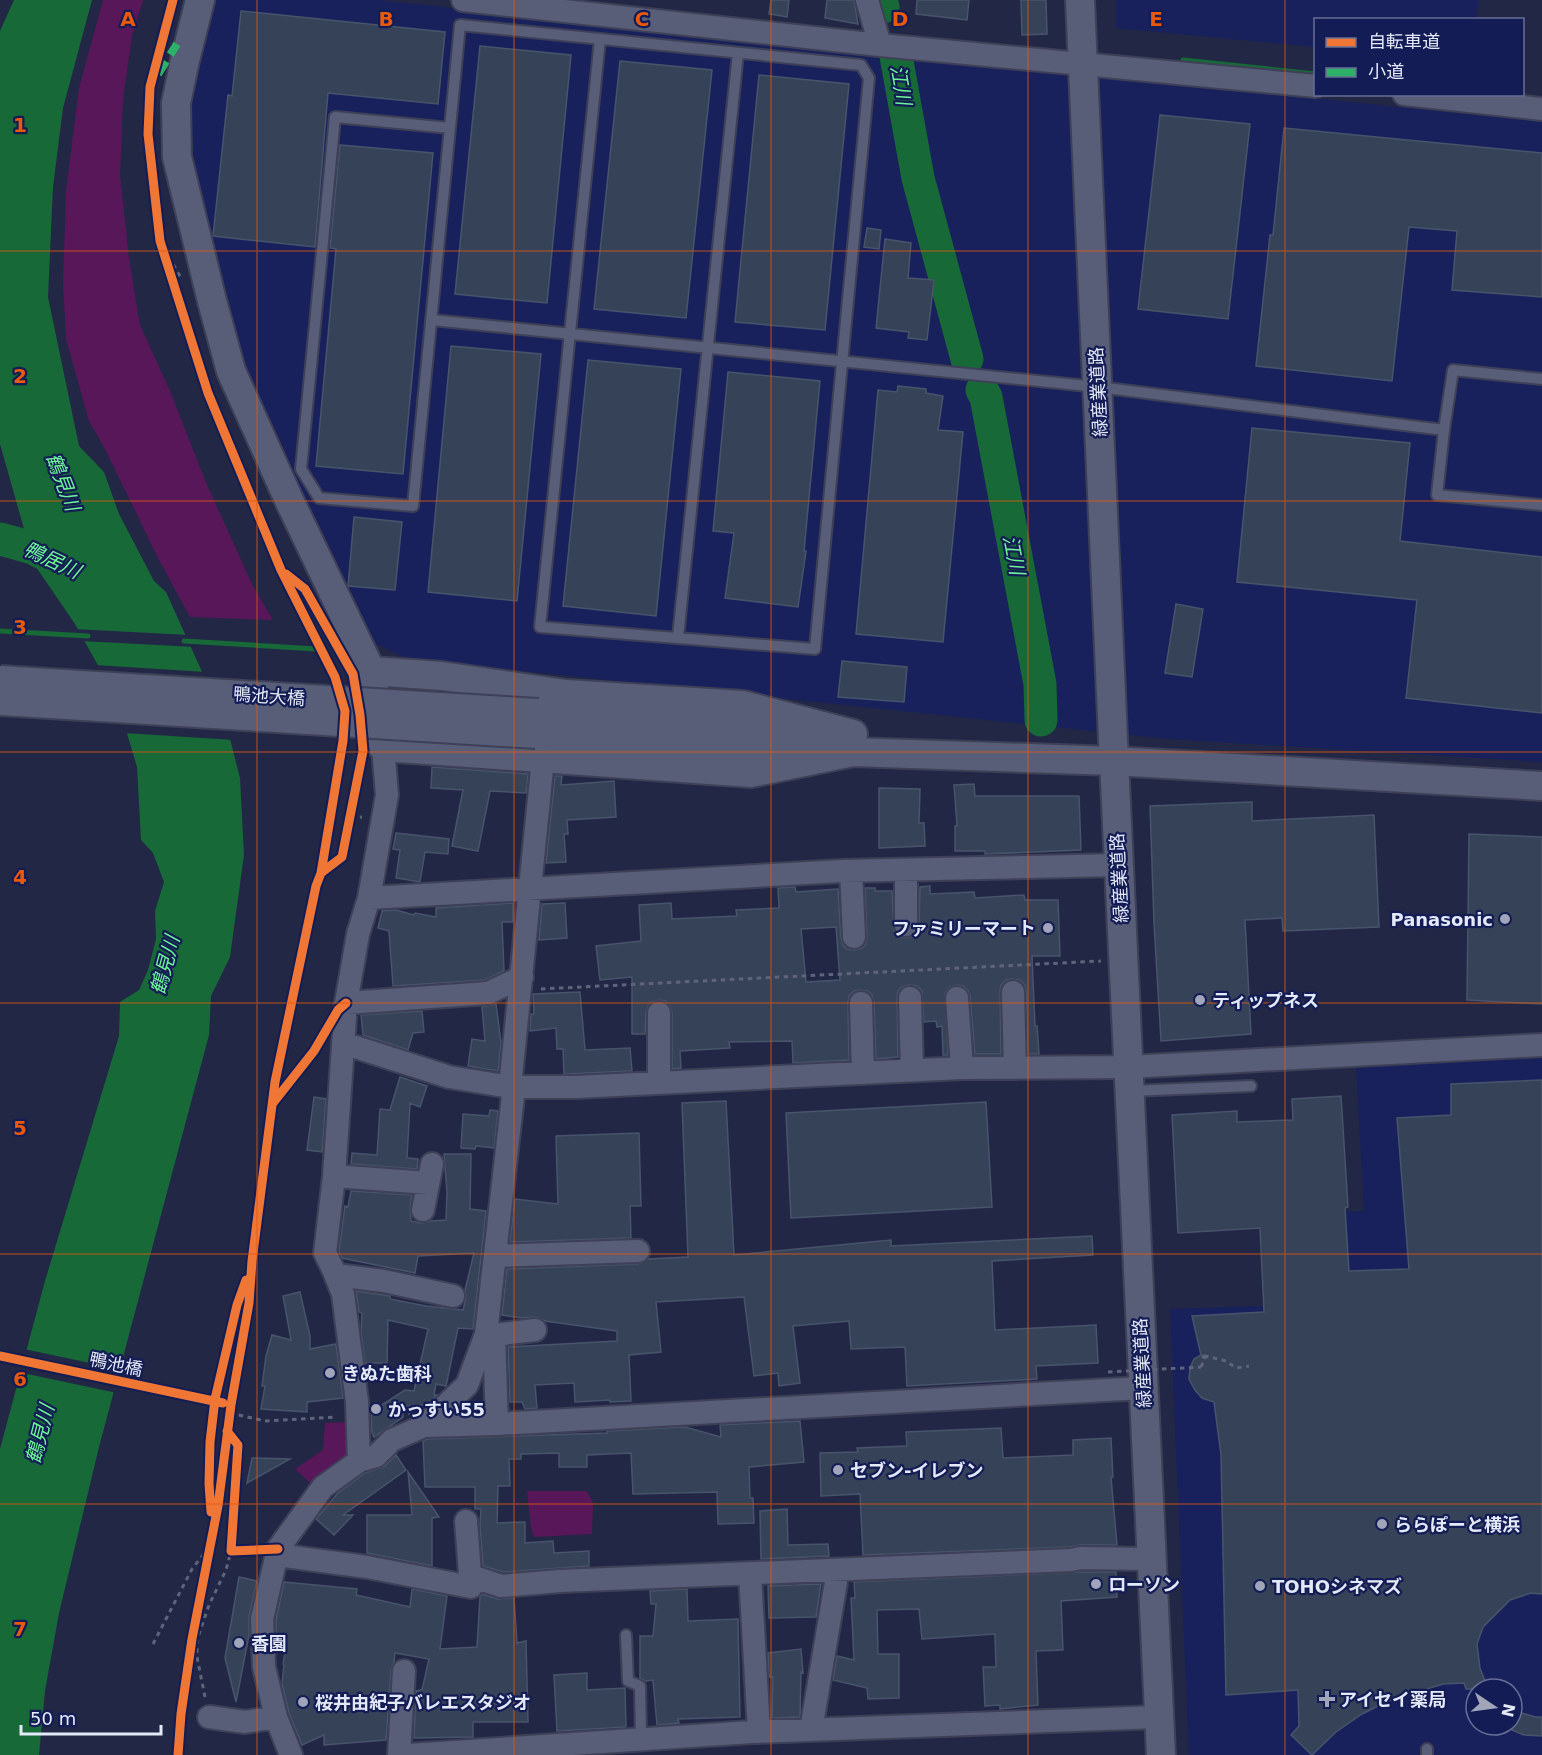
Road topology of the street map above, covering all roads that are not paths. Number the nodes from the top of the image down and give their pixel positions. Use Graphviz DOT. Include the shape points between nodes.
graph roads {
  1 [pos="200,0"];
  2 [pos="463,0"];
  3 [pos="867,0"];
  4 [pos="1080,0"];
  5 [pos="600,39"];
  6 [pos="880,45"];
  7 [pos="738,53"];
  8 [pos="1083,63"];
  9 [pos="1314,86"];
  10 [pos="1422,96"];
  11 [pos="1542,109"];
  12 [pos="450,128"];
  13 [pos="432,320"];
  14 [pos="570,334"];
  15 [pos="708,348"];
  16 [pos="842,361"];
  17 [pos="1542,380"];
  18 [pos="1098,387"];
  19 [pos="1444,430"];
  20 [pos="1542,505"];
  21 [pos="678,637"];
  22 [pos="371,671"];
  23 [pos="0,680"];
  24 [pos="0,701"];
  25 [pos="539,735"];
  26 [pos="853,743"];
  27 [pos="383,747"];
  28 [pos="1114,761"];
  29 [pos="1542,786"];
  30 [pos="1119,865"];
  31 [pos="906,870"];
  32 [pos="851,871"];
  33 [pos="530,889"];
  34 [pos="369,898"];
  35 [pos="906,924"];
  36 [pos="854,937"];
  37 [pos="522,984"];
  38 [pos="1012,993"];
  39 [pos="910,998"];
  40 [pos="957,998"];
  41 [pos="346,1003"];
  42 [pos="861,1004"];
  43 [pos="659,1013"];
  44 [pos="343,1042"];
  45 [pos="1542,1046"];
  46 [pos="962,1068"];
  47 [pos="1015,1068"];
  48 [pos="912,1070"];
  49 [pos="863,1073"];
  50 [pos="1129,1079"];
  51 [pos="659,1083"];
  52 [pos="1251,1086"];
  53 [pos="512,1087"];
  54 [pos="334,1176"];
  55 [pos="423,1210"];
  56 [pos="638,1251"];
  57 [pos="495,1257"];
  58 [pos="336,1275"];
  59 [pos="453,1296"];
  60 [pos="535,1330"];
  61 [pos="490,1335"];
  62 [pos="1143,1388"];
  63 [pos="497,1424"];
  64 [pos="424,1426"];
  65 [pos="359,1461"];
  66 [pos="466,1521"];
  67 [pos="277,1555"];
  68 [pos="1151,1559"];
  69 [pos="838,1570"];
  70 [pos="750,1574"];
  71 [pos="471,1576"];
  72 [pos="626,1635"];
  73 [pos="404,1671"];
  74 [pos="193,1715"];
  75 [pos="276,1717"];
  76 [pos="1159,1717"];
  77 [pos="811,1730"];
  78 [pos="759,1732"];
  79 [pos="641,1740"];
  80 [pos="291,1755"];
  81 [pos="399,1755"];
  82 [pos="408,1755"];
  83 [pos="1161,1755"];
  1 -- 22 [label="street" via="176,103 177,157 212,301 231,371"];
  2 -- 6 [label="street"];
  3 -- 6 [label="street"];
  4 -- 8 [label="street, 緑産業道路"];
  5 -- 7 [label="lane"];
  5 -- 12 [label="lane" via="460,25"];
  5 -- 14 [label="lane"];
  6 -- 8 [label="street"];
  7 -- 15 [label="lane"];
  7 -- 16 [label="lane" via="861,65 869,78"];
  8 -- 9 [label="street"];
  8 -- 18 [label="street, 緑産業道路"];
  10 -- 11 [label="street"];
  12 -- 13 [label="lane"];
  12 -- 13 [label="lane" via="335,117 302,469 319,498 413,506"];
  13 -- 14 [label="lane"];
  14 -- 15 [label="lane"];
  14 -- 21 [label="lane" via="540,627"];
  15 -- 16 [label="lane"];
  15 -- 21 [label="lane"];
  16 -- 18 [label="lane"];
  16 -- 21 [label="lane" via="815,649"];
  17 -- 19 [label="lane" via="1453,370"];
  18 -- 19 [label="lane"];
  18 -- 28 [label="street, 緑産業道路"];
  19 -- 20 [label="lane" via="1437,495"];
  22 -- 26 [label="street" via="442,676 566,694 743,705"];
  22 -- 27 [label="street"];
  23 -- 25 [label="street, 鴨池大橋, bridge"];
  24 -- 25 [label="street, 鴨池大橋, bridge"];
  25 -- 26 [label="street"];
  25 -- 26 [label="street" via="751,773"];
  25 -- 27 [label="street"];
  25 -- 33 [label="street"];
  26 -- 28 [label="street"];
  27 -- 34 [label="street" via="387,795"];
  28 -- 29 [label="street"];
  28 -- 30 [label="street, 緑産業道路"];
  30 -- 31 [label="street"];
  30 -- 50 [label="street, 緑産業道路"];
  31 -- 32 [label="street"];
  31 -- 35 [label="street"];
  32 -- 33 [label="street"];
  32 -- 36 [label="street"];
  33 -- 34 [label="street"];
  33 -- 37 [label="street"];
  34 -- 41 [label="street" via="358,934"];
  37 -- 41 [label="street" via="488,993"];
  37 -- 53 [label="street"];
  38 -- 47 [label="street"];
  39 -- 48 [label="street"];
  40 -- 46 [label="street"];
  41 -- 44 [label="street"];
  42 -- 49 [label="street"];
  43 -- 51 [label="street"];
  44 -- 53 [label="street" via="450,1077"];
  44 -- 54 [label="street"];
  45 -- 50 [label="street"];
  46 -- 47 [label="street"];
  46 -- 48 [label="street"];
  47 -- 50 [label="street"];
  48 -- 49 [label="street"];
  49 -- 51 [label="street"];
  50 -- 52 [label="lane"];
  50 -- 62 [label="street, 緑産業道路"];
  51 -- 53 [label="street"];
  53 -- 57 [label="street"];
  54 -- 55 [label="street" via="430,1173"];
  54 -- 58 [label="street" via="325,1253"];
  56 -- 57 [label="street"];
  57 -- 61 [label="street"];
  58 -- 59 [label="street"];
  58 -- 65 [label="street" via="343,1294 357,1402"];
  60 -- 61 [label="street"];
  61 -- 63 [label="street"];
  61 -- 64 [label="street" via="467,1385"];
  62 -- 63 [label="street"];
  62 -- 68 [label="street, 緑産業道路"];
  63 -- 64 [label="street"];
  64 -- 65 [label="street" via="392,1440 376,1456"];
  65 -- 67 [label="street" via="323,1487"];
  66 -- 71 [label="street"];
  67 -- 71 [label="street" via="471,1587"];
  67 -- 75 [label="street" via="262,1619 264,1667"];
  68 -- 69 [label="street" via="1080,1558"];
  68 -- 76 [label="street, 緑産業道路"];
  69 -- 70 [label="street"];
  69 -- 77 [label="street"];
  70 -- 71 [label="street" via="501,1586"];
  70 -- 78 [label="street"];
  72 -- 79 [label="lane" via="628,1681 640,1686"];
  73 -- 81 [label="street"];
  74 -- 75 [label="street" via="245,1722"];
  75 -- 80 [label="street"];
  76 -- 77 [label="street"];
  76 -- 83 [label="street, 緑産業道路"];
  77 -- 78 [label="street"];
  78 -- 79 [label="street"];
  79 -- 82 [label="street"];
}
